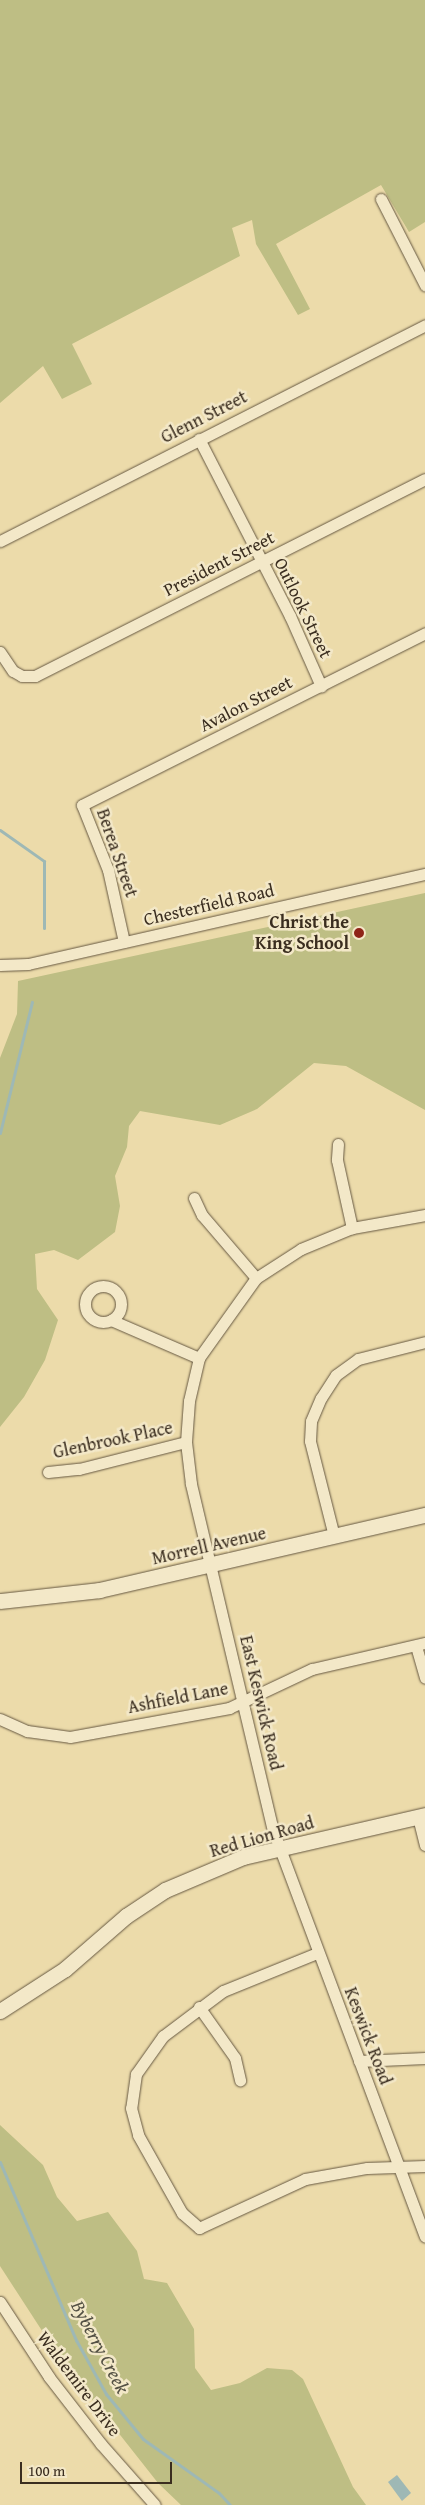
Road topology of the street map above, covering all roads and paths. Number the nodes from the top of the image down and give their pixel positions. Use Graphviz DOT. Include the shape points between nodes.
graph roads {
  1 [pos="381,200"];
  2 [pos="425,285"];
  3 [pos="425,325"];
  4 [pos="199,439"];
  5 [pos="425,479"];
  6 [pos="0,542"];
  7 [pos="261,562"];
  8 [pos="425,633"];
  9 [pos="0,652"];
  10 [pos="321,686"];
  11 [pos="82,805"];
  12 [pos="425,874"];
  13 [pos="124,942"];
  14 [pos="0,965"];
  15 [pos="338,1144"];
  16 [pos="194,1198"];
  17 [pos="425,1215"];
  18 [pos="352,1228"];
  19 [pos="256,1278"];
  20 [pos="111,1320"];
  21 [pos="425,1342"];
  22 [pos="199,1358"];
  23 [pos="186,1442"];
  24 [pos="48,1472"];
  25 [pos="425,1515"];
  26 [pos="334,1536"];
  27 [pos="210,1564"];
  28 [pos="0,1600"];
  29 [pos="421,1644"];
  30 [pos="425,1678"];
  31 [pos="243,1702"];
  32 [pos="0,1719"];
  33 [pos="421,1816"];
  34 [pos="425,1845"];
  35 [pos="280,1849"];
  36 [pos="317,1953"];
  37 [pos="199,2007"];
  38 [pos="0,2011"];
  39 [pos="425,2058"];
  40 [pos="360,2061"];
  41 [pos="240,2080"];
  42 [pos="425,2166"];
  43 [pos="399,2167"];
  44 [pos="425,2236"];
  45 [pos="0,2302"];
  46 [pos="156,2505"];
  1 -- 2 [label="street"];
  3 -- 4 [label="street, Glenn Street"];
  4 -- 6 [label="street, Glenn Street"];
  4 -- 7 [label="street, Outlook Street"];
  5 -- 7 [label="street, President Street"];
  7 -- 9 [label="street, President Street" via="28,678 13,671"];
  7 -- 10 [label="street, Outlook Street"];
  8 -- 10 [label="street, Avalon Street"];
  10 -- 11 [label="street, Avalon Street"];
  11 -- 13 [label="street, Berea Street" via="108,870"];
  12 -- 13 [label="street, Chesterfield Road"];
  13 -- 14 [label="street, Chesterfield Road" via="28,964"];
  15 -- 18 [label="street" via="337,1160"];
  16 -- 19 [label="street" via="202,1215"];
  17 -- 18 [label="street"];
  18 -- 19 [label="street" via="301,1250"];
  19 -- 22 [label="street, East Keswick Road" via="218,1327"];
  20 -- 22 [label="street"];
  21 -- 26 [label="street" via="358,1359 336,1375 321,1398 311,1421 310,1441"];
  22 -- 23 [label="street, East Keswick Road" via="189,1401"];
  23 -- 24 [label="street, Glenbrook Place" via="79,1469"];
  23 -- 27 [label="street, East Keswick Road" via="191,1484"];
  25 -- 26 [label="street, Morrell Avenue"];
  26 -- 27 [label="street, Morrell Avenue"];
  27 -- 28 [label="street, Morrell Avenue" via="84,1593"];
  27 -- 31 [label="street, East Keswick Road"];
  29 -- 30 [label="street, Ashfield Lane"];
  29 -- 31 [label="street, Ashfield Lane" via="312,1669"];
  31 -- 32 [label="street, Ashfield Lane" via="229,1708 70,1736 27,1731"];
  31 -- 35 [label="street, East Keswick Road"];
  33 -- 34 [label="street"];
  33 -- 35 [label="street, Red Lion Road"];
  35 -- 36 [label="street, Keswick Road"];
  35 -- 38 [label="street, Red Lion Road" via="243,1857 165,1890 126,1916 65,1969"];
  36 -- 37 [label="street" via="253,1976"];
  36 -- 40 [label="street, Keswick Road"];
  37 -- 41 [label="street" via="235,2058"];
  37 -- 43 [label="street" via="148,2053 136,2074 132,2112 138,2135 182,2213 197,2226 208,2226 305,2179 336,2171"];
  39 -- 40 [label="street"];
  40 -- 43 [label="street, Keswick Road"];
  42 -- 43 [label="street"];
  43 -- 44 [label="street, Keswick Road"];
  45 -- 46 [label="street, Waldemire Drive" via="61,2392"];
}
